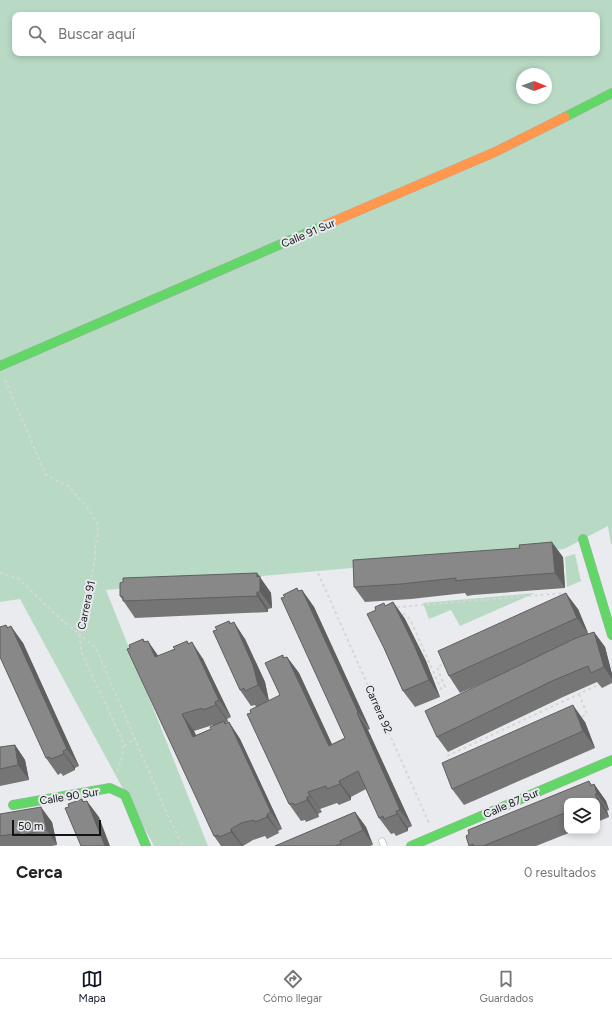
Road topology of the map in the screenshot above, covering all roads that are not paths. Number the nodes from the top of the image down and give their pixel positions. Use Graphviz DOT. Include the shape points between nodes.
graph roads {
  1 [pos="612,93"];
  2 [pos="0,366"];
  3 [pos="583,539"];
  4 [pos="612,635"];
  5 [pos="612,760"];
  6 [pos="13,804"];
  7 [pos="146,846"];
  8 [pos="411,846"];
  1 -- 2 [label="street, Calle 91 Sur" via="495,152"];
  3 -- 4 [label="street"];
  5 -- 8 [label="street, Calle 87 Sur"];
  6 -- 7 [label="street, Calle 90 Sur" via="110,788 124,795"];
}
